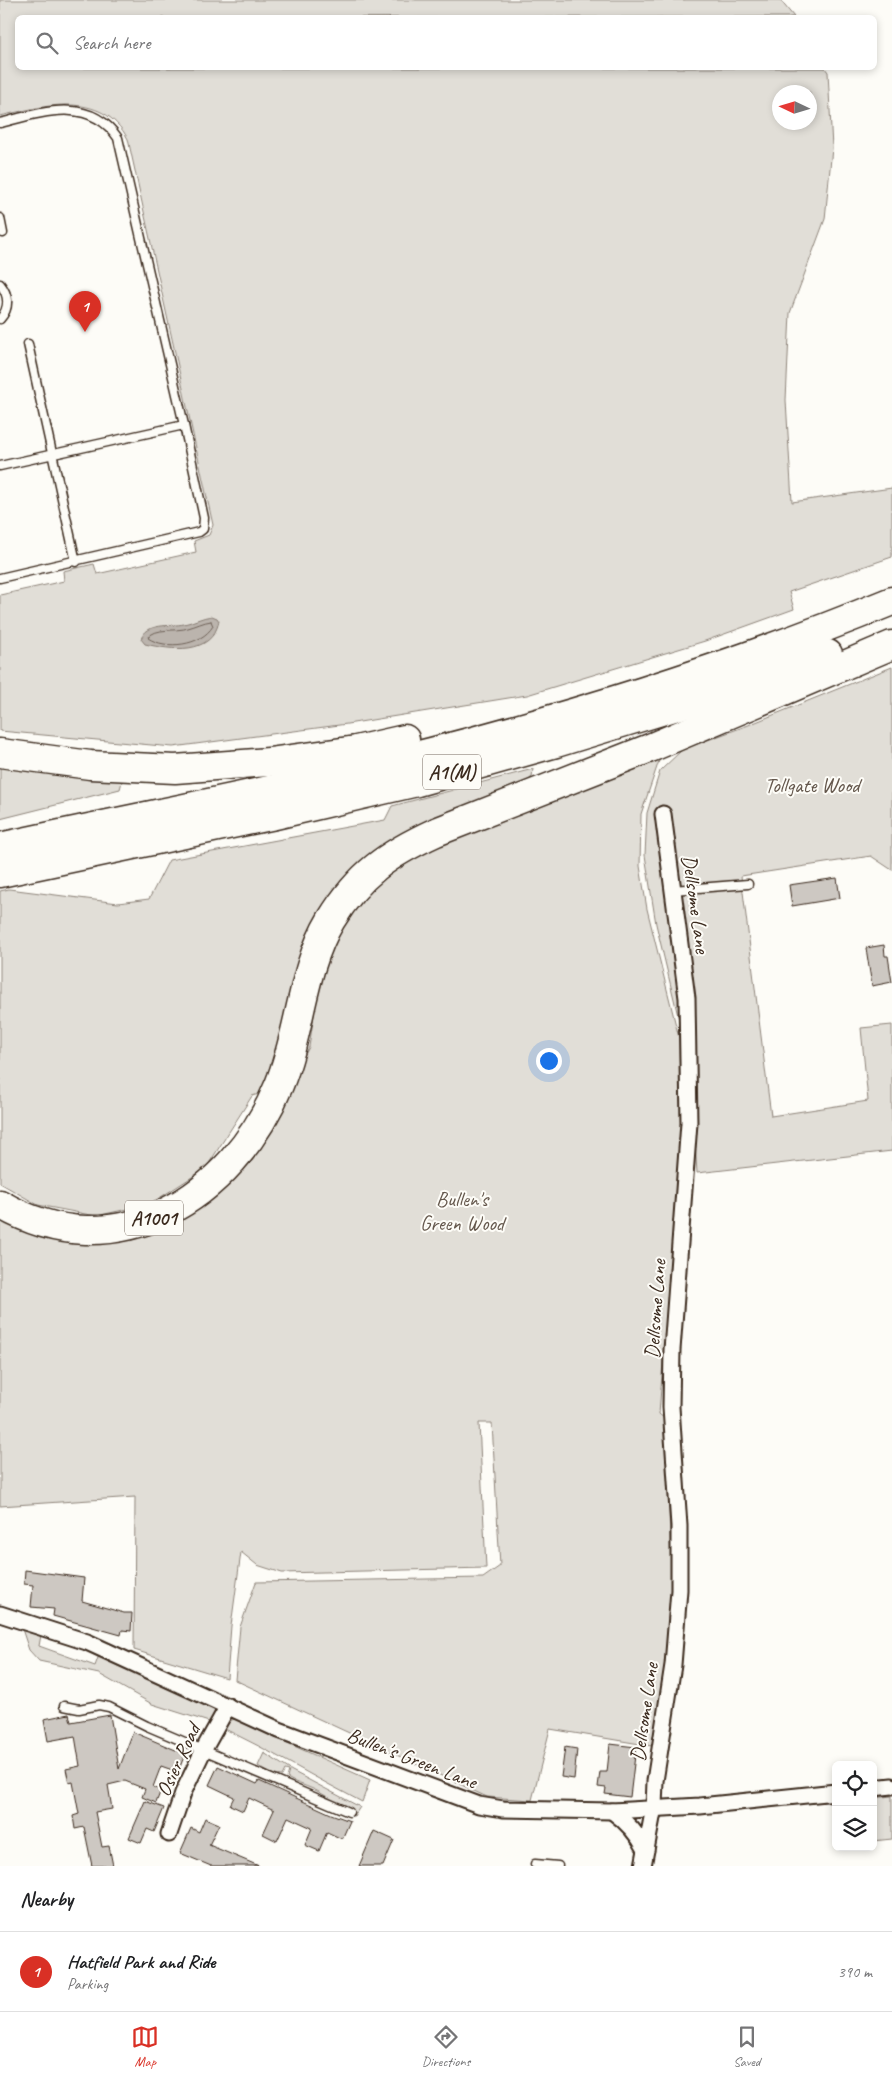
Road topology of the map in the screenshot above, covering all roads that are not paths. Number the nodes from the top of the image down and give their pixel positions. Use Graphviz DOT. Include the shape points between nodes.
graph roads {
  1 [pos="0,123"];
  2 [pos="0,218"];
  3 [pos="3,233"];
  4 [pos="0,284"];
  5 [pos="0,319"];
  6 [pos="28,344"];
  7 [pos="184,425"];
  8 [pos="52,454"];
  9 [pos="0,466"];
  10 [pos="76,562"];
  11 [pos="0,578"];
  12 [pos="892,601"];
  13 [pos="892,628"];
  14 [pos="892,645"];
  15 [pos="607,702"];
  16 [pos="0,753"];
  17 [pos="663,814"];
  18 [pos="0,847"];
  19 [pos="0,873"];
  20 [pos="748,884"];
  21 [pos="674,890"];
  22 [pos="267,1110"];
  23 [pos="0,1204"];
  24 [pos="0,1614"];
  25 [pos="64,1706"];
  26 [pos="228,1706"];
  27 [pos="204,1749"];
  28 [pos="892,1786"];
  29 [pos="877,1788"];
  30 [pos="832,1792"];
  31 [pos="654,1807"];
  32 [pos="612,1811"];
  33 [pos="349,1812"];
  34 [pos="169,1834"];
  35 [pos="646,1850"];
  36 [pos="535,1864"];
  37 [pos="558,1866"];
  38 [pos="644,1866"];
  1 -- 7 [label="lane" via="49,111 68,110 96,118 118,138"];
  2 -- 3 [label="lane"];
  4 -- 5 [label="lane" via="8,303"];
  6 -- 8 [label="lane"];
  7 -- 8 [label="lane"];
  7 -- 10 [label="lane" via="204,518 203,528 195,534"];
  8 -- 9 [label="lane"];
  8 -- 10 [label="lane"];
  10 -- 11 [label="lane"];
  12 -- 15 [label="highway, A1(M)" via="718,666"];
  13 -- 19 [label="highway, A1(M)" via="700,699 417,782"];
  14 -- 22 [label="highway, A1(M)" via="650,748 436,832 402,847 380,863 342,902 318,945 289,1053"];
  15 -- 16 [label="highway, A1(M)" via="512,713 356,750 269,762 175,769 90,765"];
  15 -- 18 [label="highway, A1(M)" via="462,744 341,774"];
  17 -- 21 [label="street, Dellsome Lane"];
  20 -- 21 [label="lane"];
  21 -- 31 [label="street, Dellsome Lane" via="687,998 689,1060 689,1123 672,1350 671,1407 679,1526 679,1590 673,1665"];
  22 -- 23 [label="highway, A1001" via="231,1162 194,1198 163,1215 108,1230 82,1230 23,1217"];
  24 -- 26 [label="street, Bullen's Green Lane" via="87,1642"];
  25 -- 27 [label="lane" via="79,1709 99,1705 109,1707"];
  26 -- 27 [label="street, Osier Road"];
  26 -- 32 [label="street, Bullen's Green Lane" via="279,1730 479,1805 503,1809"];
  27 -- 33 [label="lane"];
  27 -- 34 [label="street, Osier Road" via="183,1793"];
  28 -- 29 [label="street"];
  30 -- 31 [label="street, Bullen's Green Lane" via="700,1806"];
  31 -- 32 [label="street, Bullen's Green Lane"];
  31 -- 35 [label="street, Dellsome Lane"];
  32 -- 35 [label="street" via="641,1839"];
  35 -- 38 [label="street, Dellsome Lane"];
  36 -- 37 [label="lane"];
}
